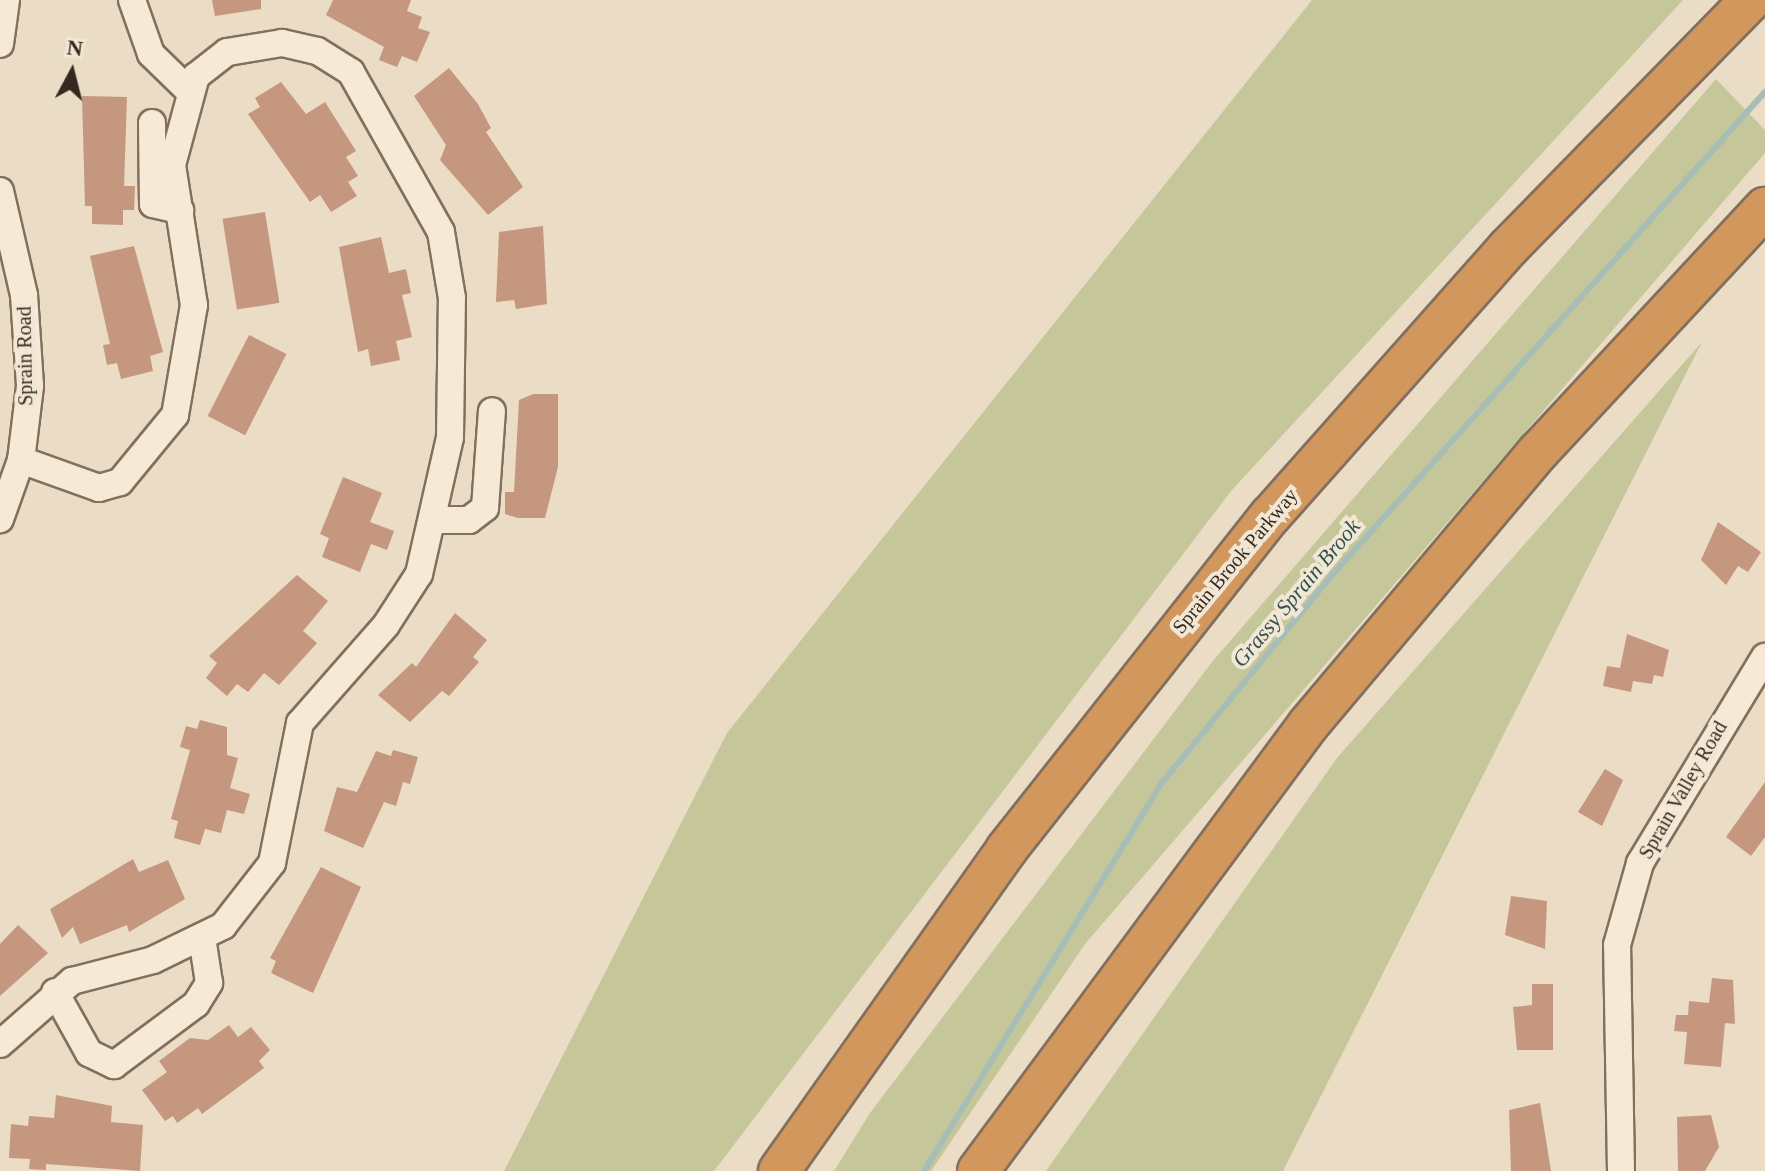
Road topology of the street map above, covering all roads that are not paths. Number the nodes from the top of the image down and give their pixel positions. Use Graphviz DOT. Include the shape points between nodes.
graph roads {
  1 [pos="6,0"];
  2 [pos="132,0"];
  3 [pos="1751,0"];
  4 [pos="0,44"];
  5 [pos="188,90"];
  6 [pos="152,123"];
  7 [pos="0,191"];
  8 [pos="1765,208"];
  9 [pos="180,210"];
  10 [pos="492,411"];
  11 [pos="21,460"];
  12 [pos="0,519"];
  13 [pos="434,520"];
  14 [pos="1765,657"];
  15 [pos="202,937"];
  16 [pos="55,992"];
  17 [pos="0,1044"];
  18 [pos="779,1171"];
  19 [pos="978,1171"];
  20 [pos="1621,1171"];
  1 -- 4 [label="street"];
  2 -- 5 [label="street" via="151,54"];
  3 -- 18 [label="highway, Sprain Brook Parkway" via="1508,248 1262,526 1006,850"];
  5 -- 9 [label="street" via="172,165"];
  5 -- 13 [label="street" via="227,52 282,43 317,51 351,72 398,145 441,232 452,298 450,437"];
  6 -- 9 [label="street" via="153,204"];
  7 -- 11 [label="street, Sprain Road" via="28,329"];
  8 -- 19 [label="highway" via="1520,473 1326,703 1134,952"];
  9 -- 11 [label="street" via="191,256 190,355 175,415 138,462 84,480"];
  10 -- 13 [label="street" via="485,508 469,520"];
  11 -- 12 [label="street, Sprain Road"];
  13 -- 15 [label="street" via="408,594 300,723 265,879 223,926"];
  14 -- 20 [label="street, Sprain Valley Road" via="1680,789 1636,877 1617,945"];
  15 -- 16 [label="street"];
  15 -- 16 [label="street" via="209,983 196,1004 114,1065 89,1053"];
  16 -- 17 [label="street"];
}
